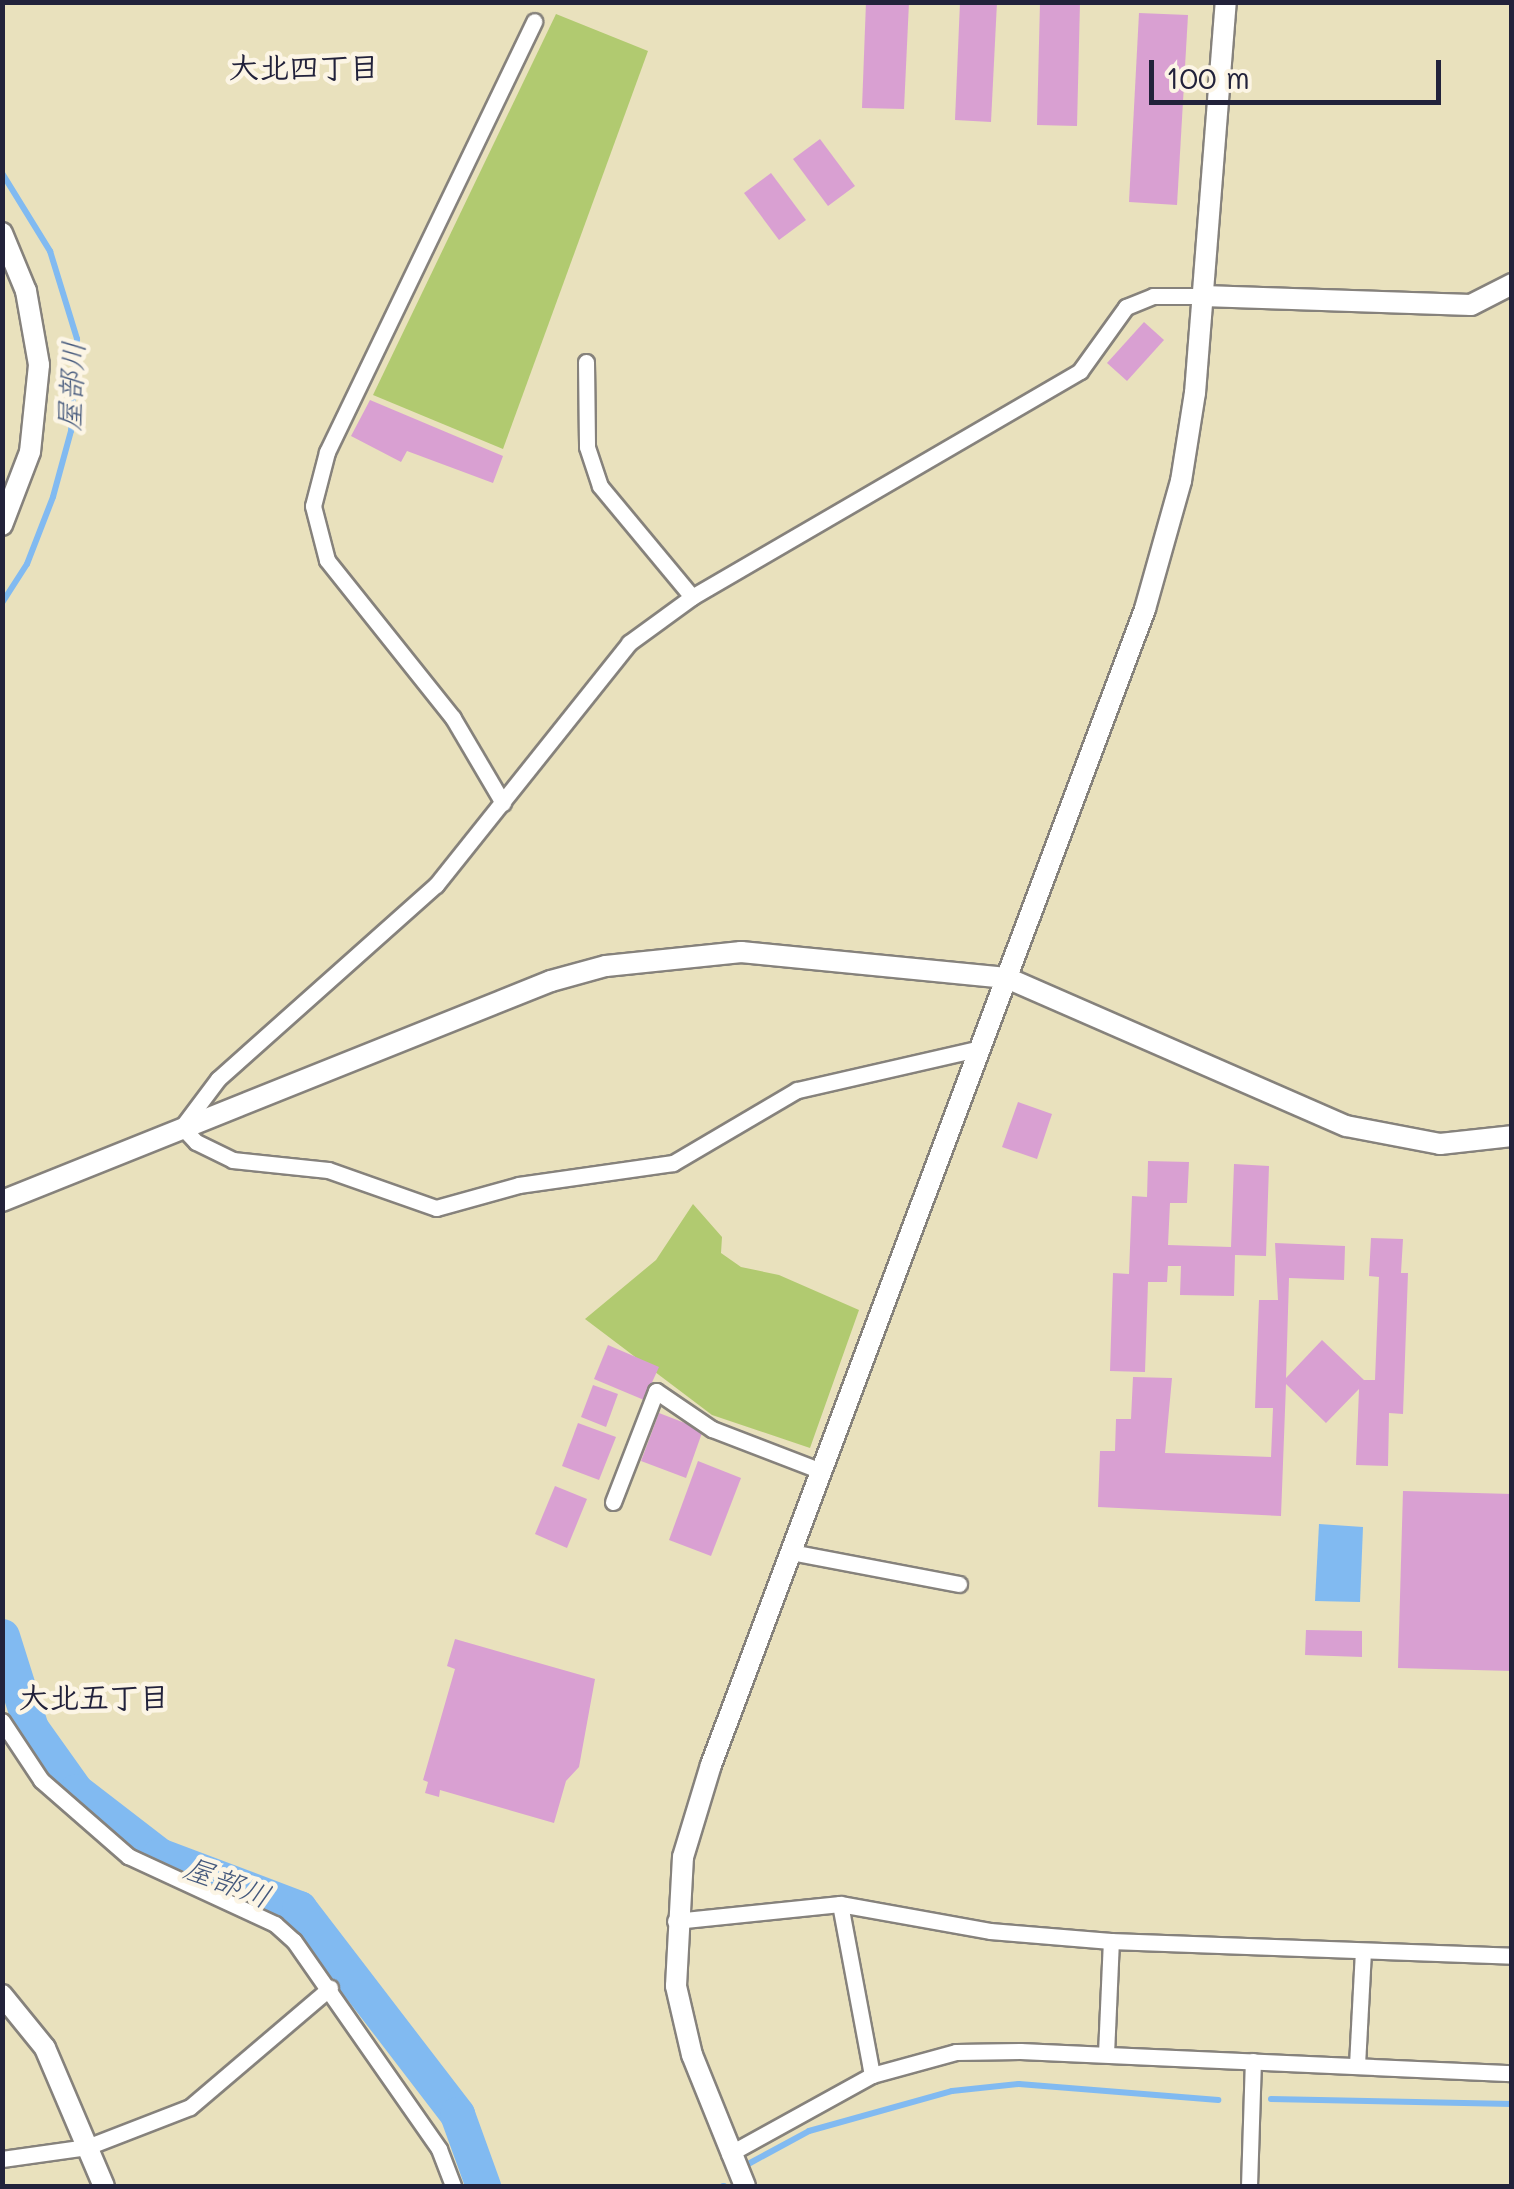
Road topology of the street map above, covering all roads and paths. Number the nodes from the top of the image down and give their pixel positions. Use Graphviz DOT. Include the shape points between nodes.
graph roads {
  1 [pos="1226,2"];
  2 [pos="534,21"];
  3 [pos="2,234"];
  4 [pos="1512,284"];
  5 [pos="1203,296"];
  6 [pos="586,362"];
  7 [pos="2,525"];
  8 [pos="692,596"];
  9 [pos="503,803"];
  10 [pos="1007,978"];
  11 [pos="981,1048"];
  12 [pos="182,1127"];
  13 [pos="1512,1136"];
  14 [pos="2,1201"];
  15 [pos="821,1471"];
  16 [pos="612,1502"];
  17 [pos="791,1552"];
  18 [pos="959,1584"];
  19 [pos="2,1722"];
  20 [pos="840,1904"];
  21 [pos="675,1921"];
  22 [pos="1111,1941"];
  23 [pos="1363,1952"];
  24 [pos="1512,1956"];
  25 [pos="330,1988"];
  26 [pos="2,1995"];
  27 [pos="1106,2054"];
  28 [pos="1253,2061"];
  29 [pos="1358,2065"];
  30 [pos="1512,2073"];
  31 [pos="872,2074"];
  32 [pos="88,2147"];
  33 [pos="728,2154"];
  34 [pos="2,2159"];
  35 [pos="104,2186"];
  36 [pos="453,2186"];
  37 [pos="745,2186"];
  38 [pos="1249,2186"];
  1 -- 5 [label="street"];
  2 -- 9 [label="street" via="327,452 313,506 327,560 453,718"];
  3 -- 7 [label="street" via="26,290 38,365 30,452"];
  4 -- 5 [label="street" via="1471,305"];
  5 -- 8 [label="street" via="1154,296 1126,307 1080,370"];
  5 -- 10 [label="street" via="1181,481 1155,572"];
  6 -- 8 [label="street" via="588,447 600,486"];
  8 -- 9 [label="street" via="629,642"];
  9 -- 12 [label="street" via="436,885 218,1080"];
  10 -- 11 [label="street"];
  10 -- 12 [label="street" via="741,952 606,966 504,999"];
  10 -- 13 [label="street" via="1346,1126 1399,1142"];
  11 -- 12 [label="street" via="797,1090 673,1164 520,1186 436,1208 328,1170 233,1160"];
  11 -- 15 [label="street"];
  12 -- 14 [label="street"];
  15 -- 16 [label="street" via="712,1429 656,1392"];
  15 -- 17 [label="street"];
  17 -- 18 [label="street"];
  17 -- 21 [label="street" via="711,1765 683,1856"];
  19 -- 25 [label="street" via="66,1807 128,1856 274,1924"];
  20 -- 21 [label="street"];
  20 -- 22 [label="street" via="990,1931"];
  20 -- 31 [label="street"];
  21 -- 33 [label="street" via="676,1986 692,2056"];
  22 -- 23 [label="street"];
  22 -- 27 [label="street"];
  23 -- 24 [label="street"];
  23 -- 29 [label="street"];
  25 -- 32 [label="street" via="190,2107"];
  25 -- 36 [label="street" via="439,2149"];
  26 -- 32 [label="street" via="45,2048"];
  27 -- 28 [label="street"];
  27 -- 31 [label="street" via="956,2052"];
  28 -- 29 [label="street"];
  28 -- 38 [label="street"];
  29 -- 30 [label="street"];
  31 -- 33 [label="street"];
  32 -- 34 [label="street"];
  32 -- 35 [label="street"];
  33 -- 37 [label="street"];
}
